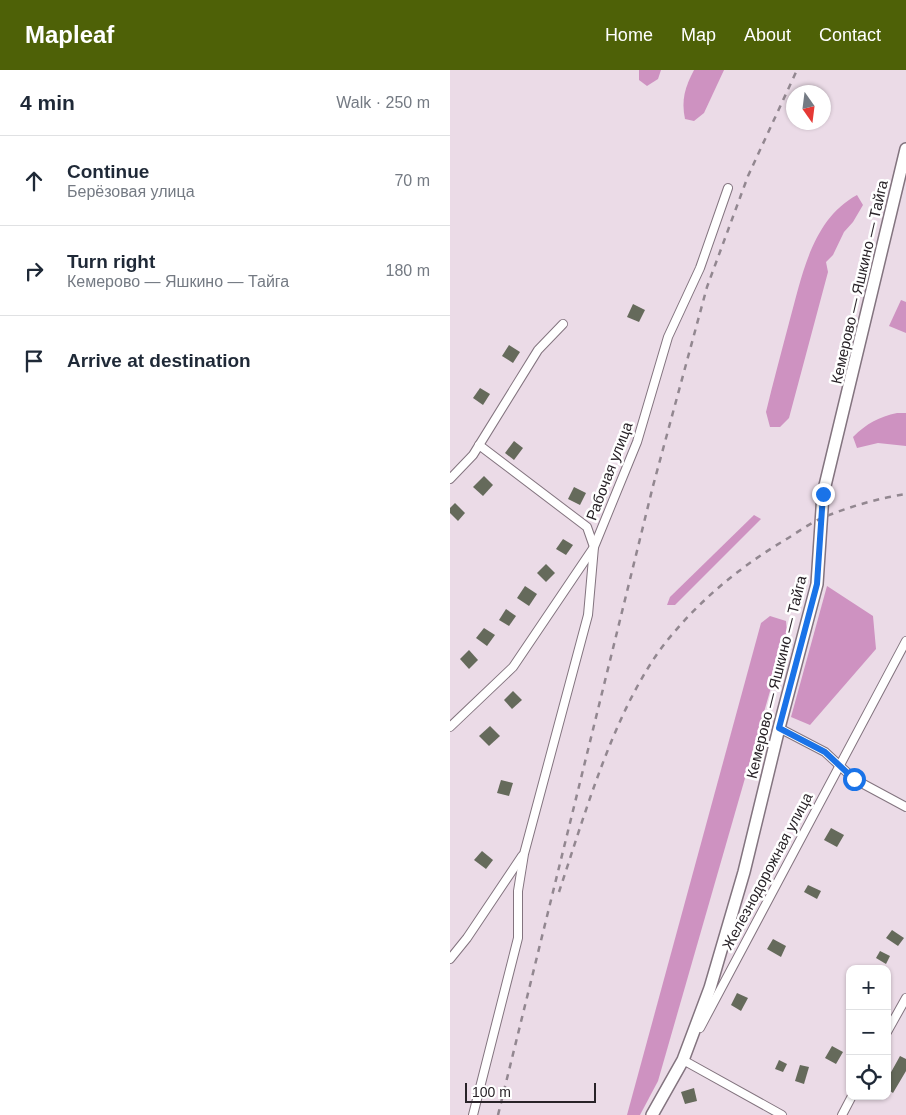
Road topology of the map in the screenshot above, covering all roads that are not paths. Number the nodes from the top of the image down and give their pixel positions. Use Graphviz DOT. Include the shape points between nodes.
graph roads {
  1 [pos="906,149"];
  2 [pos="728,188"];
  3 [pos="563,324"];
  4 [pos="479,446"];
  5 [pos="450,479"];
  6 [pos="594,547"];
  7 [pos="906,641"];
  8 [pos="450,727"];
  9 [pos="779,728"];
  10 [pos="840,768"];
  11 [pos="906,808"];
  12 [pos="524,854"];
  13 [pos="450,958"];
  14 [pos="906,998"];
  15 [pos="891,1025"];
  16 [pos="683,1060"];
  17 [pos="850,1100"];
  18 [pos="473,1115"];
  19 [pos="652,1115"];
  20 [pos="782,1115"];
  21 [pos="842,1115"];
  1 -- 9 [label="main road, Кемерово — Яшкино — Тайга" via="823,494 817,584"];
  2 -- 6 [label="street, Рабочая улица" via="700,268 668,337 636,442"];
  3 -- 4 [label="street" via="538,350"];
  4 -- 5 [label="street"];
  4 -- 6 [label="street" via="587,526"];
  6 -- 8 [label="street, Рабочая улица" via="513,667"];
  6 -- 12 [label="street" via="588,615"];
  7 -- 10 [label="street, Железнодорожная улица"];
  9 -- 10 [label="street" via="825,752"];
  9 -- 16 [label="main road, Кемерово — Яшкино — Тайга" via="744,872 710,988"];
  10 -- 11 [label="street"];
  10 -- 16 [label="street, Железнодорожная улица"];
  12 -- 13 [label="street"];
  12 -- 18 [label="street" via="518,891 518,938"];
  14 -- 15 [label="street"];
  16 -- 19 [label="main road, Железнодорожная улица"];
  16 -- 20 [label="street"];
  17 -- 21 [label="street"];
}
